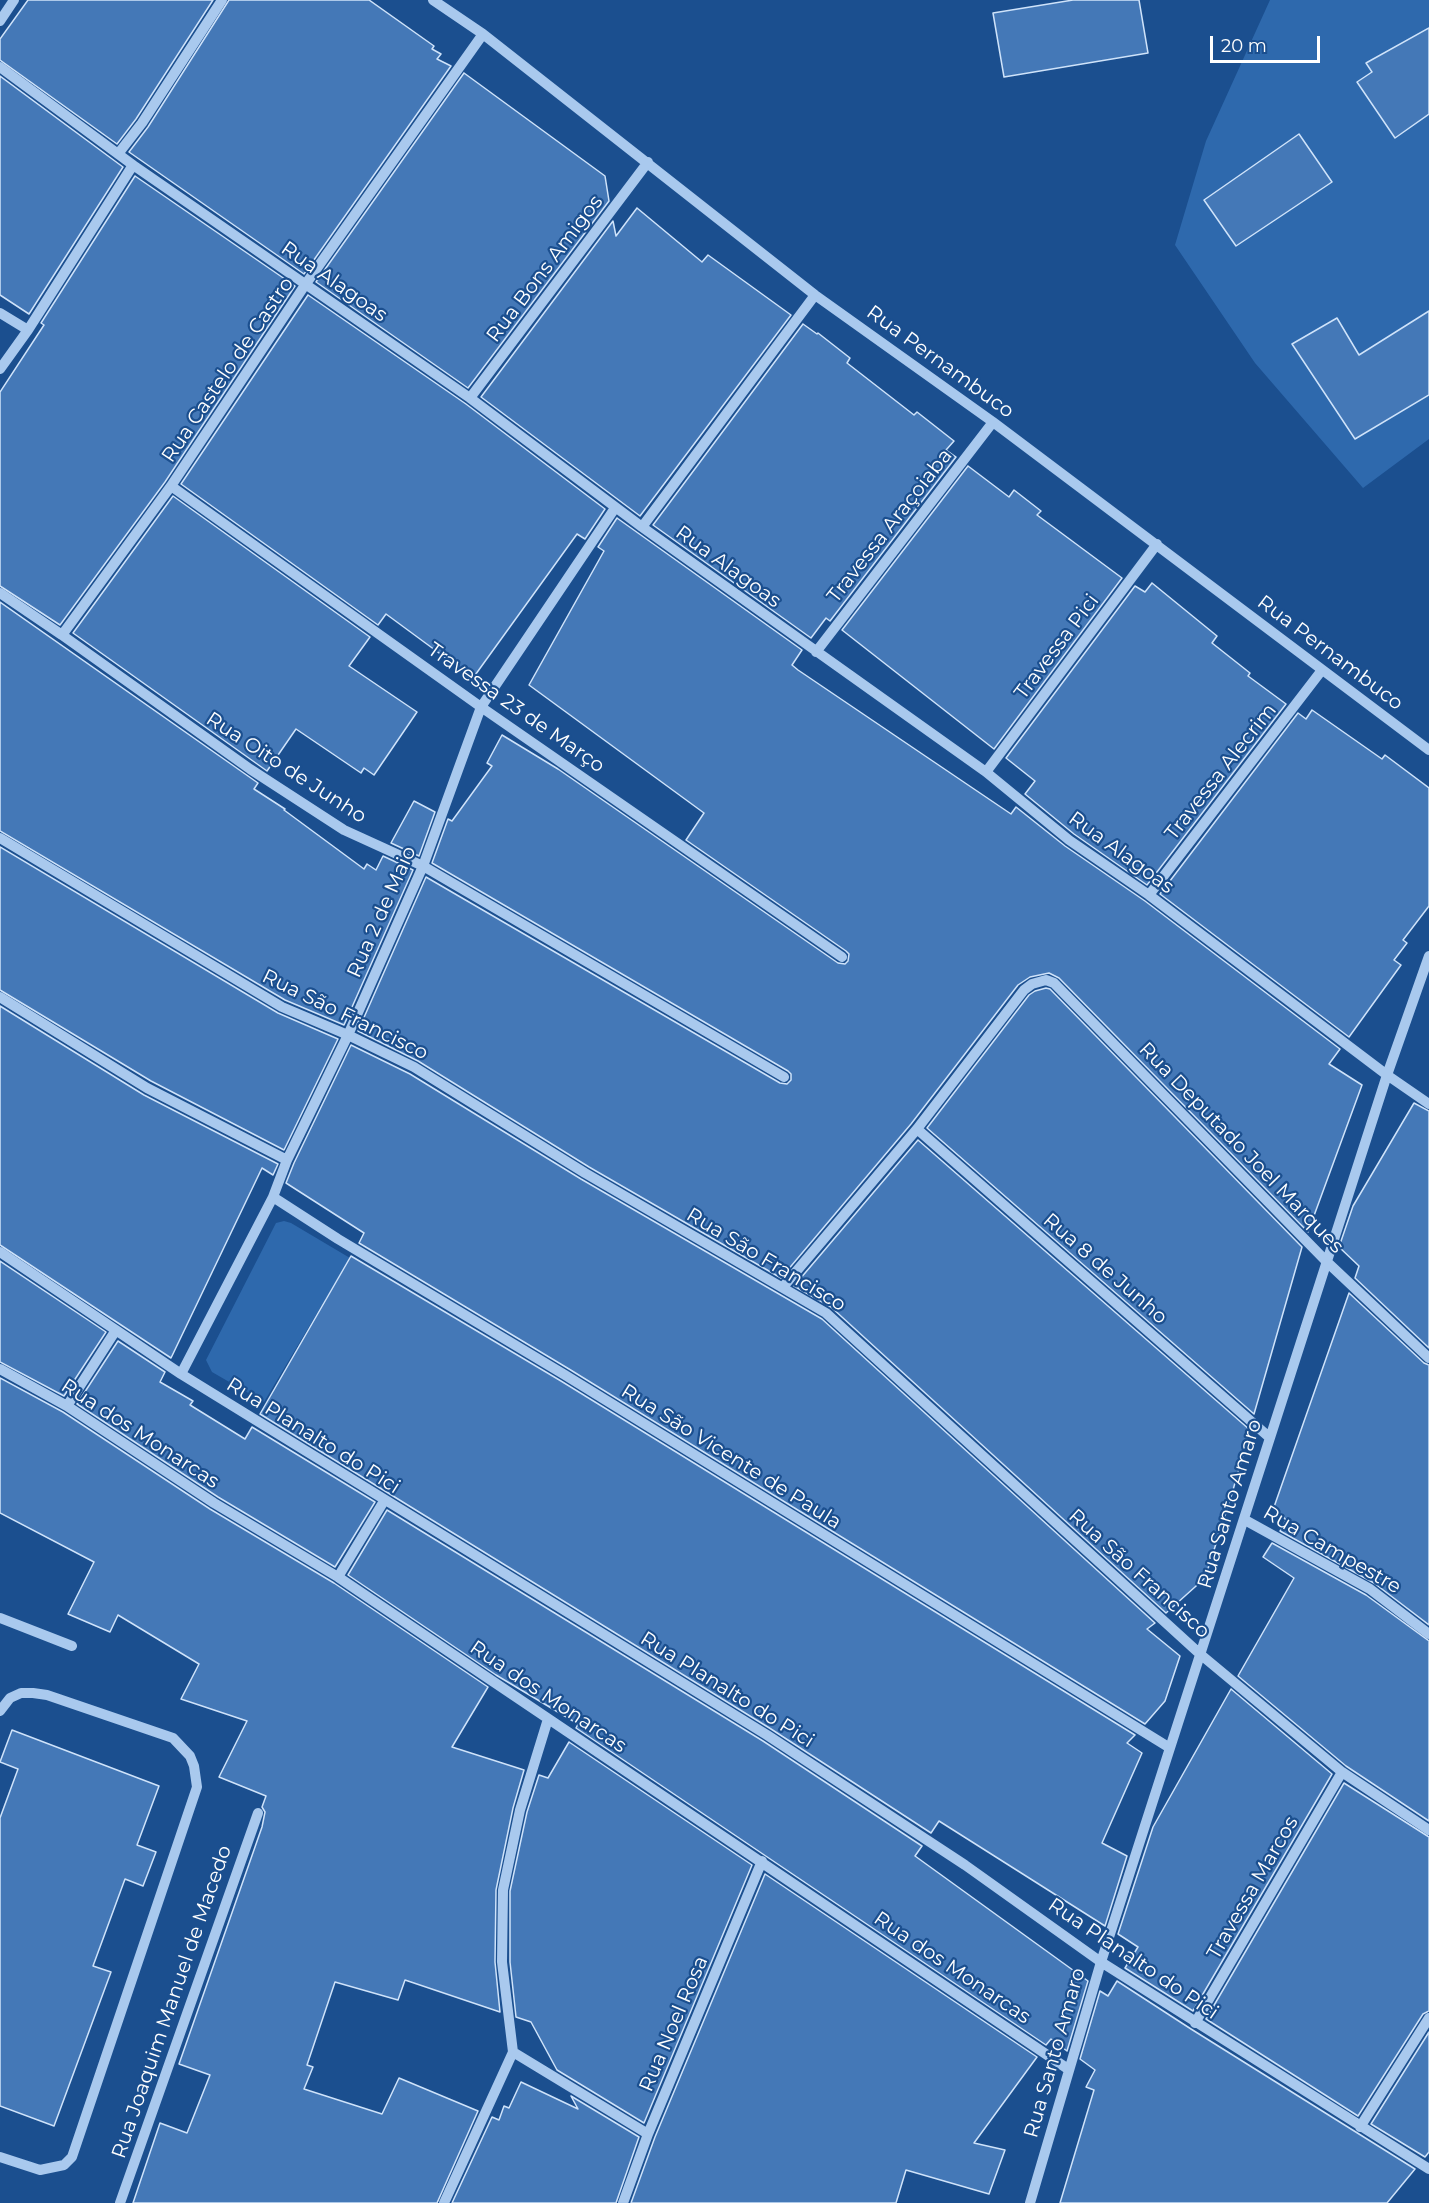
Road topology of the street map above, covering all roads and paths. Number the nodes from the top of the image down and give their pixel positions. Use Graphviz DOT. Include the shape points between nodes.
graph roads {
  1 [pos="14,0"];
  2 [pos="222,0"];
  3 [pos="434,0"];
  4 [pos="0,21"];
  5 [pos="483,34"];
  6 [pos="0,67"];
  7 [pos="118,154"];
  8 [pos="648,162"];
  9 [pos="133,165"];
  10 [pos="306,285"];
  11 [pos="815,295"];
  12 [pos="0,313"];
  13 [pos="28,330"];
  14 [pos="0,369"];
  15 [pos="470,398"];
  16 [pos="993,422"];
  17 [pos="171,486"];
  18 [pos="615,508"];
  19 [pos="642,527"];
  20 [pos="1157,544"];
  21 [pos="0,593"];
  22 [pos="62,635"];
  23 [pos="816,652"];
  24 [pos="1322,670"];
  25 [pos="481,706"];
  26 [pos="1429,750"];
  27 [pos="986,772"];
  28 [pos="0,838"];
  29 [pos="423,866"];
  30 [pos="1149,895"];
  31 [pos="1429,956"];
  32 [pos="842,957"];
  33 [pos="0,997"];
  34 [pos="348,1035"];
  35 [pos="1387,1075"];
  36 [pos="784,1077"];
  37 [pos="1429,1104"];
  38 [pos="917,1129"];
  39 [pos="286,1160"];
  40 [pos="273,1197"];
  41 [pos="0,1252"];
  42 [pos="1327,1262"];
  43 [pos="783,1287"];
  44 [pos="116,1330"];
  45 [pos="1429,1358"];
  46 [pos="0,1369"];
  47 [pos="181,1374"];
  48 [pos="67,1406"];
  49 [pos="1269,1437"];
  50 [pos="384,1501"];
  51 [pos="1245,1520"];
  52 [pos="338,1577"];
  53 [pos="0,1618"];
  54 [pos="1429,1634"];
  55 [pos="72,1646"];
  56 [pos="1200,1654"];
  57 [pos="0,1711"];
  58 [pos="549,1719"];
  59 [pos="1170,1748"];
  60 [pos="1342,1772"];
  61 [pos="258,1813"];
  62 [pos="1429,1830"];
  63 [pos="762,1861"];
  64 [pos="1101,1962"];
  65 [pos="1429,2018"];
  66 [pos="1195,2023"];
  67 [pos="513,2052"];
  68 [pos="1068,2069"];
  69 [pos="1360,2127"];
  70 [pos="648,2134"];
  71 [pos="0,2157"];
  72 [pos="1429,2169"];
  73 [pos="120,2203"];
  74 [pos="444,2203"];
  75 [pos="623,2203"];
  76 [pos="1030,2203"];
  1 -- 4 [label="street"];
  2 -- 7 [label="street"];
  3 -- 5 [label="street, Rua Pernambuco"];
  5 -- 8 [label="street, Rua Pernambuco"];
  5 -- 10 [label="street, Rua Castelo de Castro"];
  6 -- 7 [label="street, Rua Alagoas"];
  7 -- 9 [label="street, Rua Alagoas"];
  8 -- 11 [label="street, Rua Pernambuco"];
  8 -- 15 [label="street, Rua Bons Amigos"];
  9 -- 10 [label="street, Rua Alagoas"];
  9 -- 13 [label="street"];
  10 -- 15 [label="street, Rua Alagoas"];
  10 -- 17 [label="street, Rua Castelo de Castro"];
  11 -- 16 [label="street, Rua Pernambuco"];
  11 -- 19 [label="street"];
  12 -- 13 [label="street"];
  13 -- 14 [label="street"];
  15 -- 18 [label="street, Rua Alagoas"];
  16 -- 20 [label="street, Rua Pernambuco"];
  16 -- 23 [label="street, Travessa Araçoiaba"];
  17 -- 22 [label="street, Rua Castelo de Castro"];
  17 -- 25 [label="street, Travessa 23 de Março"];
  18 -- 19 [label="street, Rua Alagoas"];
  18 -- 25 [label="street, Rua 2 de Maio"];
  19 -- 23 [label="street, Rua Alagoas"];
  20 -- 24 [label="street, Rua Pernambuco"];
  20 -- 27 [label="street, Travessa Pici"];
  21 -- 22 [label="street, Rua Oito de Junho"];
  22 -- 29 [label="street, Rua Oito de Junho" via="250,770 344,830"];
  23 -- 27 [label="street, Rua Alagoas"];
  24 -- 26 [label="street, Rua Pernambuco"];
  24 -- 30 [label="street, Travessa Alecrim"];
  25 -- 29 [label="street, Rua 2 de Maio"];
  25 -- 32 [label="street, Travessa 23 de Março"];
  27 -- 30 [label="street, Rua Alagoas" via="1069,840"];
  28 -- 34 [label="street, Rua São Francisco" via="282,1007"];
  29 -- 34 [label="street, Rua 2 de Maio"];
  29 -- 36 [label="street, Rua Oito de Junho"];
  30 -- 35 [label="street, Rua Alagoas"];
  31 -- 35 [label="street, Rua Santo Amaro"];
  33 -- 39 [label="street" via="147,1088"];
  34 -- 39 [label="street, Rua 2 de Maio"];
  34 -- 43 [label="street, Rua São Francisco" via="414,1067 585,1173"];
  35 -- 37 [label="street, Rua Alagoas"];
  35 -- 42 [label="street, Rua Santo Amaro"];
  38 -- 42 [label="street, Rua Deputado Joel Marques" via="1024,990 1046,980 1054,983"];
  38 -- 43 [label="street"];
  38 -- 49 [label="street, Rua 8 de Junho"];
  39 -- 40 [label="street, Rua 2 de Maio"];
  40 -- 47 [label="street, Rua 2 de Maio"];
  40 -- 59 [label="street, Rua São Vicente de Paula"];
  41 -- 44 [label="street, Rua Planalto do Pici"];
  42 -- 45 [label="street, Rua Deputado Joel Marques"];
  42 -- 49 [label="street, Rua Santo Amaro"];
  43 -- 56 [label="street, Rua São Francisco" via="826,1313"];
  44 -- 47 [label="street, Rua Planalto do Pici"];
  44 -- 48 [label="street"];
  46 -- 48 [label="street, Rua dos Monarcas"];
  47 -- 50 [label="street, Rua Planalto do Pici"];
  48 -- 52 [label="street, Rua dos Monarcas" via="214,1503"];
  49 -- 51 [label="street, Rua Santo Amaro"];
  50 -- 52 [label="street"];
  50 -- 64 [label="street, Rua Planalto do Pici" via="767,1735 965,1865"];
  51 -- 54 [label="street, Rua Campestre" via="1370,1589"];
  51 -- 56 [label="street, Rua Santo Amaro"];
  52 -- 58 [label="street, Rua dos Monarcas"];
  53 -- 55 [label="street"];
  56 -- 59 [label="street, Rua Santo Amaro"];
  56 -- 60 [label="street, Rua São Francisco"];
  57 -- 71 [label="street" via="10,1698 21,1693 47,1695 173,1738 190,1756 197,1787 72,2157 63,2165 40,2170"];
  58 -- 63 [label="street, Rua dos Monarcas"];
  58 -- 67 [label="street" via="520,1809 503,1890 502,1962"];
  59 -- 64 [label="street, Rua Santo Amaro"];
  60 -- 62 [label="street, Rua São Francisco"];
  60 -- 66 [label="street, Travessa Marcos"];
  61 -- 73 [label="street, Rua Joaquim Manuel de Macedo"];
  63 -- 68 [label="street, Rua dos Monarcas"];
  63 -- 70 [label="street, Rua Noel Rosa"];
  64 -- 66 [label="street, Rua Planalto do Pici"];
  64 -- 68 [label="street, Rua Santo Amaro"];
  65 -- 69 [label="street"];
  66 -- 69 [label="street, Rua Planalto do Pici"];
  67 -- 70 [label="street"];
  67 -- 74 [label="street"];
  68 -- 76 [label="street, Rua Santo Amaro"];
  69 -- 72 [label="street, Rua Planalto do Pici"];
  70 -- 75 [label="street, Rua Noel Rosa"];
}
